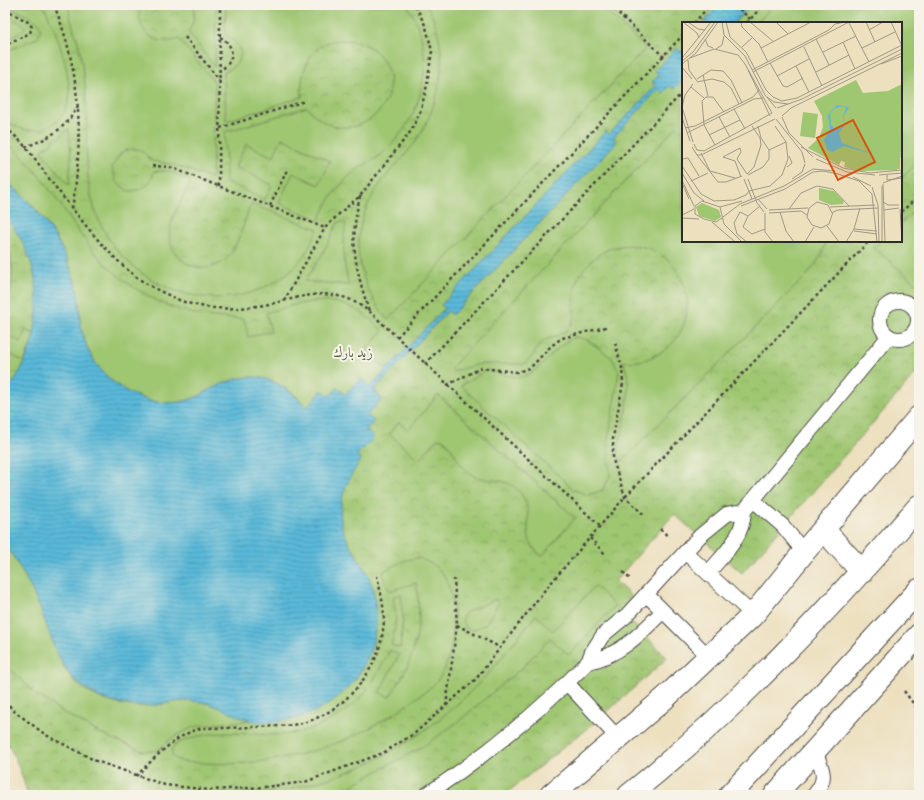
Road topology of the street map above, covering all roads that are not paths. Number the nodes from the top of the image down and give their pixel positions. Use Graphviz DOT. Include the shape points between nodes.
graph roads {
  1 [pos="918,315"];
  2 [pos="889,336"];
  3 [pos="919,417"];
  4 [pos="753,500"];
  5 [pos="919,506"];
  6 [pos="744,511"];
  7 [pos="824,530"];
  8 [pos="685,552"];
  9 [pos="804,552"];
  10 [pos="862,572"];
  11 [pos="708,573"];
  12 [pos="919,590"];
  13 [pos="646,594"];
  14 [pos="663,611"];
  15 [pos="753,615"];
  16 [pos="919,635"];
  17 [pos="710,658"];
  18 [pos="588,662"];
  19 [pos="567,683"];
  20 [pos="619,739"];
  21 [pos="815,750"];
  22 [pos="426,795"];
  23 [pos="551,795"];
  24 [pos="629,795"];
  25 [pos="730,795"];
  26 [pos="775,795"];
  27 [pos="814,795"];
  1 -- 2 [label="lane" via="915,329 910,335 903,338"];
  1 -- 2 [label="lane" via="906,302 899,301 884,307 880,323"];
  2 -- 4 [label="lane"];
  3 -- 7 [label="street"];
  4 -- 6 [label="lane"];
  4 -- 9 [label="lane" via="783,526"];
  5 -- 10 [label="street"];
  6 -- 8 [label="lane" via="727,514"];
  6 -- 11 [label="lane" via="742,528 738,536"];
  7 -- 9 [label="street"];
  7 -- 10 [label="street"];
  8 -- 11 [label="lane"];
  8 -- 13 [label="lane"];
  9 -- 15 [label="street"];
  10 -- 24 [label="street" via="810,629 755,683"];
  11 -- 15 [label="lane"];
  12 -- 25 [label="street"];
  13 -- 14 [label="lane"];
  13 -- 18 [label="lane" via="604,635"];
  14 -- 17 [label="lane"];
  14 -- 18 [label="lane" via="618,651"];
  15 -- 17 [label="street"];
  16 -- 21 [label="street"];
  17 -- 20 [label="street"];
  18 -- 19 [label="lane"];
  19 -- 20 [label="lane"];
  19 -- 22 [label="lane" via="518,727 466,768"];
  20 -- 23 [label="street"];
  21 -- 26 [label="street"];
  21 -- 27 [label="lane" via="824,779"];
}
